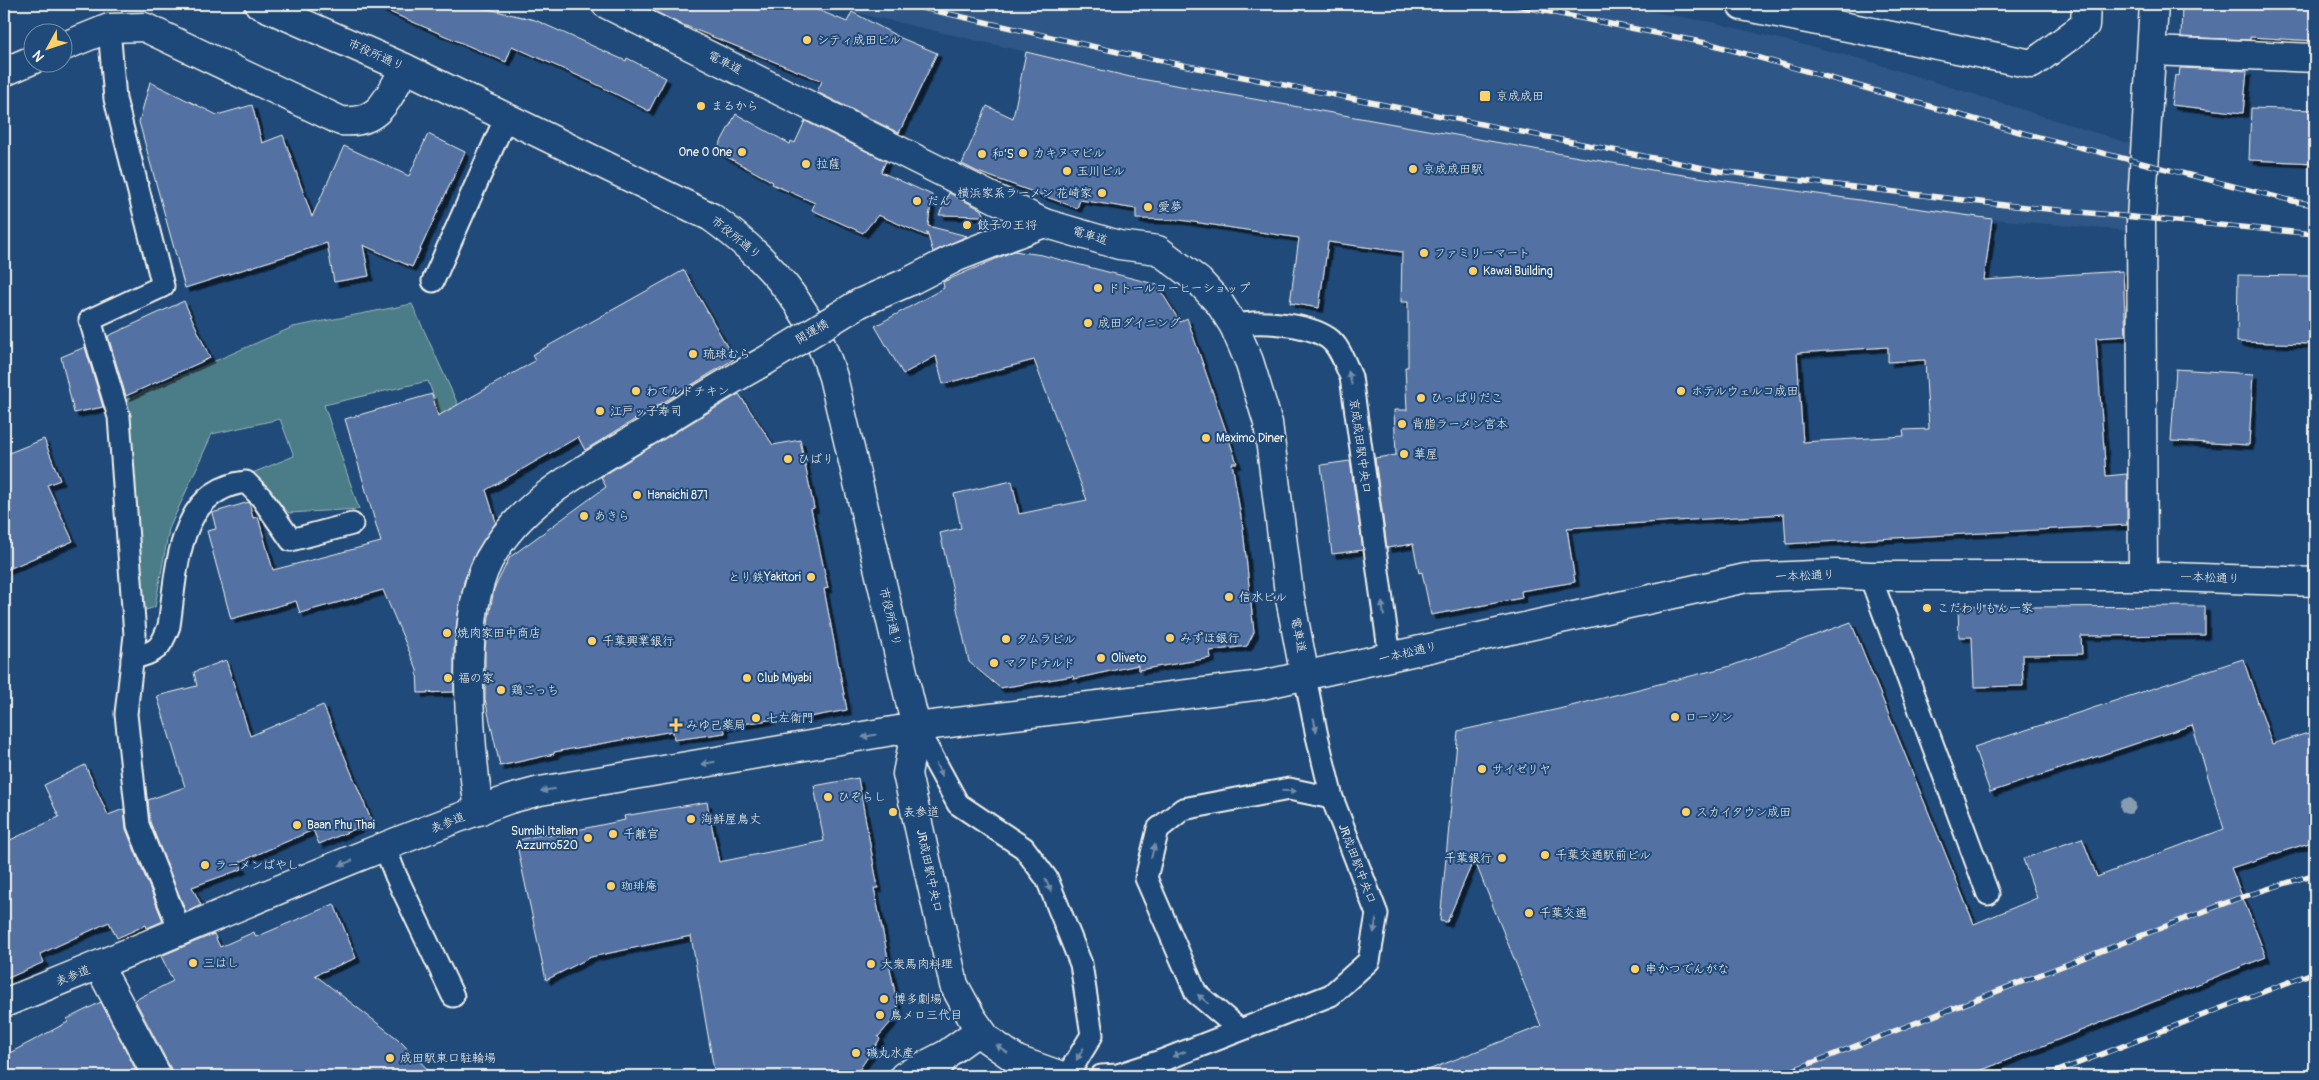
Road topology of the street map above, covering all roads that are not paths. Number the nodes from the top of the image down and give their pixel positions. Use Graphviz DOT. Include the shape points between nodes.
graph roads {
  1 [pos="259,4"];
  2 [pos="606,4"];
  3 [pos="1743,4"];
  4 [pos="2086,4"];
  5 [pos="2154,4"];
  6 [pos="109,28"];
  7 [pos="72,43"];
  8 [pos="2152,51"];
  9 [pos="2315,58"];
  10 [pos="22,64"];
  11 [pos="405,68"];
  12 [pos="4,72"];
  13 [pos="506,117"];
  14 [pos="1044,222"];
  15 [pos="433,281"];
  16 [pos="1234,326"];
  17 [pos="352,524"];
  18 [pos="1870,576"];
  19 [pos="2143,576"];
  20 [pos="2315,582"];
  21 [pos="1390,657"];
  22 [pos="132,659"];
  23 [pos="1305,677"];
  24 [pos="916,727"];
  25 [pos="1332,798"];
  26 [pos="479,810"];
  27 [pos="385,848"];
  28 [pos="1988,894"];
  29 [pos="180,930"];
  30 [pos="99,966"];
  31 [pos="453,996"];
  32 [pos="4,1003"];
  33 [pos="980,1030"];
  34 [pos="1240,1030"];
  35 [pos="948,1053"];
  36 [pos="157,1076"];
  37 [pos="904,1076"];
  38 [pos="930,1076"];
  39 [pos="1062,1076"];
  40 [pos="1068,1076"];
  41 [pos="1101,1076"];
  1 -- 11 [label="street, 市役所通り"];
  2 -- 14 [label="street, 電車道"];
  3 -- 4 [label="street" via="2032,64 2085,25"];
  5 -- 8 [label="street"];
  6 -- 7 [label="street"];
  6 -- 11 [label="street" via="144,27 341,121 355,122 381,110"];
  6 -- 22 [label="lane" via="115,99 163,286 90,320 118,417 135,635"];
  8 -- 9 [label="street"];
  8 -- 19 [label="street" via="2141,219"];
  10 -- 12 [label="street"];
  11 -- 13 [label="street, 市役所通り"];
  13 -- 15 [label="lane"];
  13 -- 24 [label="street, 市役所通り" via="711,216 768,265 802,309 826,354 833,377"];
  14 -- 16 [label="street, 電車道" via="1119,245 1158,250 1199,282 1220,304"];
  14 -- 26 [label="street, 開運橋, bridge" via="957,257 860,302 577,474 508,530 488,561 481,580 468,665"];
  21 -- 16 [label="lane, 京成成田駅中央口, one-way" via="1351,377 1341,354 1328,338 1306,330 1281,324 1247,322"];
  16 -- 23 [label="street, 電車道" via="1268,423 1289,592"];
  17 -- 22 [label="lane" via="291,540 261,497 246,482 232,484 211,494 196,511 181,540 169,626 164,639 156,651"];
  18 -- 19 [label="street, 一本松通り"];
  18 -- 21 [label="street, 一本松通り" via="1835,574 1746,578"];
  18 -- 28 [label="lane"];
  19 -- 20 [label="street, 一本松通り"];
  21 -- 23 [label="street, 一本松通り"];
  22 -- 29 [label="lane" via="126,714 138,825"];
  23 -- 24 [label="street, 一本松通り"];
  23 -- 25 [label="lane, JR成田駅中央口, one-way"];
  24 -- 26 [label="street, 表参道, one-way" via="540,791"];
  24 -- 33 [label="street, JR成田駅中央口" via="908,774 954,986"];
  24 -- 40 [label="lane, one-way" via="958,804 1024,848 1046,879 1081,964 1092,1035"];
  25 -- 34 [label="lane, JR成田駅中央口, one-way" via="1377,914 1369,961 1331,995"];
  34 -- 25 [label="lane, one-way" via="1196,993 1146,878 1158,830 1183,809 1289,789"];
  26 -- 27 [label="street, 表参道"];
  27 -- 29 [label="street, 表参道, one-way"];
  27 -- 31 [label="lane"];
  29 -- 30 [label="street, 表参道"];
  30 -- 32 [label="street, 表参道"];
  30 -- 36 [label="street"];
  33 -- 35 [label="street"];
  39 -- 33 [label="street, JR成田駅中央口, one-way" via="1017,1060 987,1039"];
  34 -- 41 [label="lane, JR成田駅中央口, one-way" via="1118,1076"];
  35 -- 37 [label="street"];
  35 -- 38 [label="street"];
}
